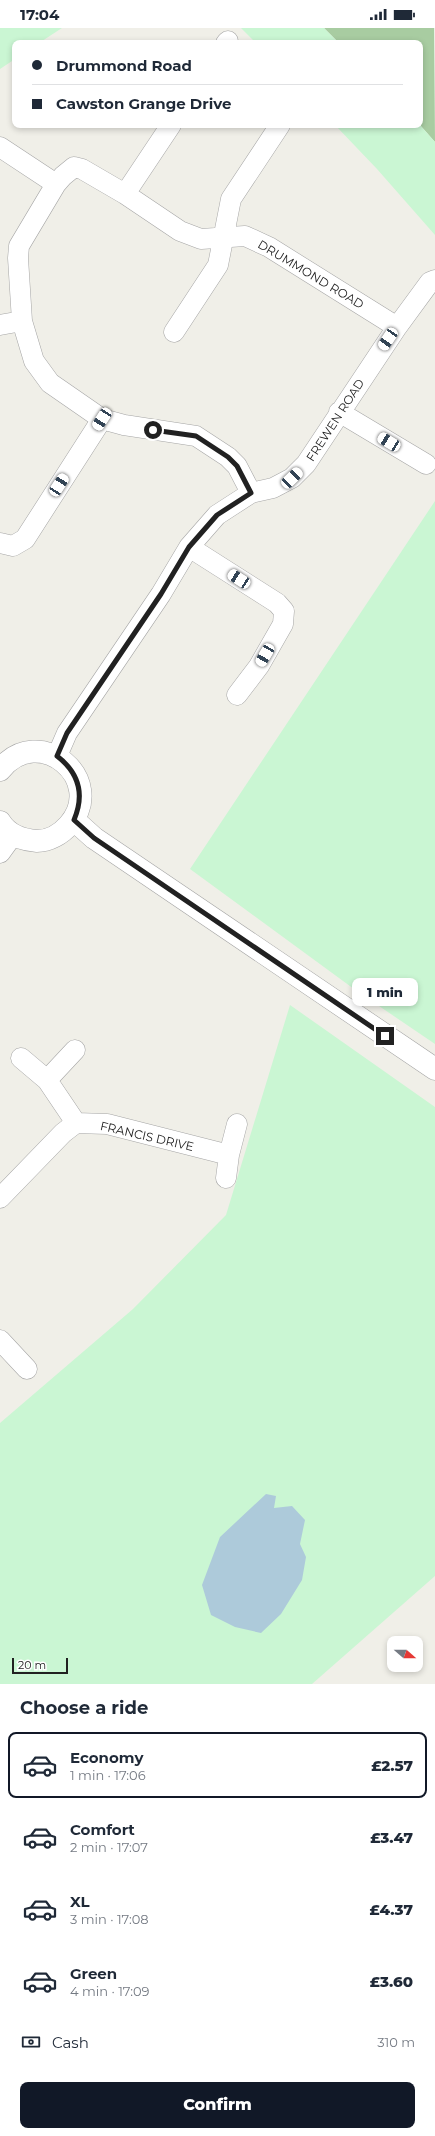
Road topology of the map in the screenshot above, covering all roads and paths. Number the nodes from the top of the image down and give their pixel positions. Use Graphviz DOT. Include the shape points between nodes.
graph roads {
  1 [pos="169,128"];
  2 [pos="278,128"];
  3 [pos="0,147"];
  4 [pos="56,184"];
  5 [pos="125,194"];
  6 [pos="224,238"];
  7 [pos="435,280"];
  8 [pos="22,321"];
  9 [pos="0,326"];
  10 [pos="397,327"];
  11 [pos="174,332"];
  12 [pos="339,412"];
  13 [pos="102,419"];
  14 [pos="426,464"];
  15 [pos="251,493"];
  16 [pos="0,543"];
  17 [pos="189,547"];
  18 [pos="237,695"];
  19 [pos="57,756"];
  20 [pos="0,770"];
  21 [pos="74,820"];
  22 [pos="6,828"];
  23 [pos="0,853"];
  24 [pos="75,1050"];
  25 [pos="21,1058"];
  26 [pos="435,1069"];
  27 [pos="47,1080"];
  28 [pos="76,1123"];
  29 [pos="237,1124"];
  30 [pos="229,1155"];
  31 [pos="226,1178"];
  32 [pos="0,1198"];
  33 [pos="0,1340"];
  34 [pos="27,1369"];
  1 -- 5 [label="street"];
  2 -- 6 [label="street" via="231,199"];
  3 -- 4 [label="street"];
  4 -- 5 [label="street, DRUMMOND ROAD" via="74,167"];
  4 -- 8 [label="street, DRUMMOND ROAD" via="19,246"];
  5 -- 6 [label="street, DRUMMOND ROAD" via="180,231 201,239"];
  6 -- 10 [label="street, DRUMMOND ROAD" via="245,236 269,247"];
  6 -- 11 [label="street" via="218,265"];
  7 -- 10 [label="street, FREWEN ROAD" via="430,282"];
  8 -- 9 [label="street"];
  8 -- 13 [label="street, DRUMMOND ROAD" via="34,362 50,383"];
  10 -- 12 [label="street, FREWEN ROAD"];
  12 -- 14 [label="street"];
  12 -- 15 [label="street, FREWEN ROAD" via="306,464 292,478 273,488"];
  13 -- 15 [label="street, DRUMMOND ROAD" via="196,436 237,466"];
  13 -- 16 [label="street" via="25,539 13,546"];
  15 -- 17 [label="street, FREWEN ROAD" via="217,515"];
  17 -- 18 [label="street" via="277,603 284,611 283,624 259,666"];
  17 -- 19 [label="street, FREWEN ROAD" via="161,594 67,733"];
  19 -- 20 [label="street" via="30,751 17,755"];
  19 -- 21 [label="street" via="74,773 79,784 79,808"];
  21 -- 22 [label="street" via="65,830 39,841 25,840"];
  21 -- 26 [label="street" via="94,838"];
  22 -- 23 [label="street"];
  24 -- 27 [label="street"];
  25 -- 27 [label="street"];
  27 -- 28 [label="street"];
  28 -- 30 [label="street, FRANCIS DRIVE" via="107,1124"];
  28 -- 32 [label="street" via="63,1133"];
  29 -- 30 [label="street"];
  30 -- 31 [label="street"];
  33 -- 34 [label="street"];
}
